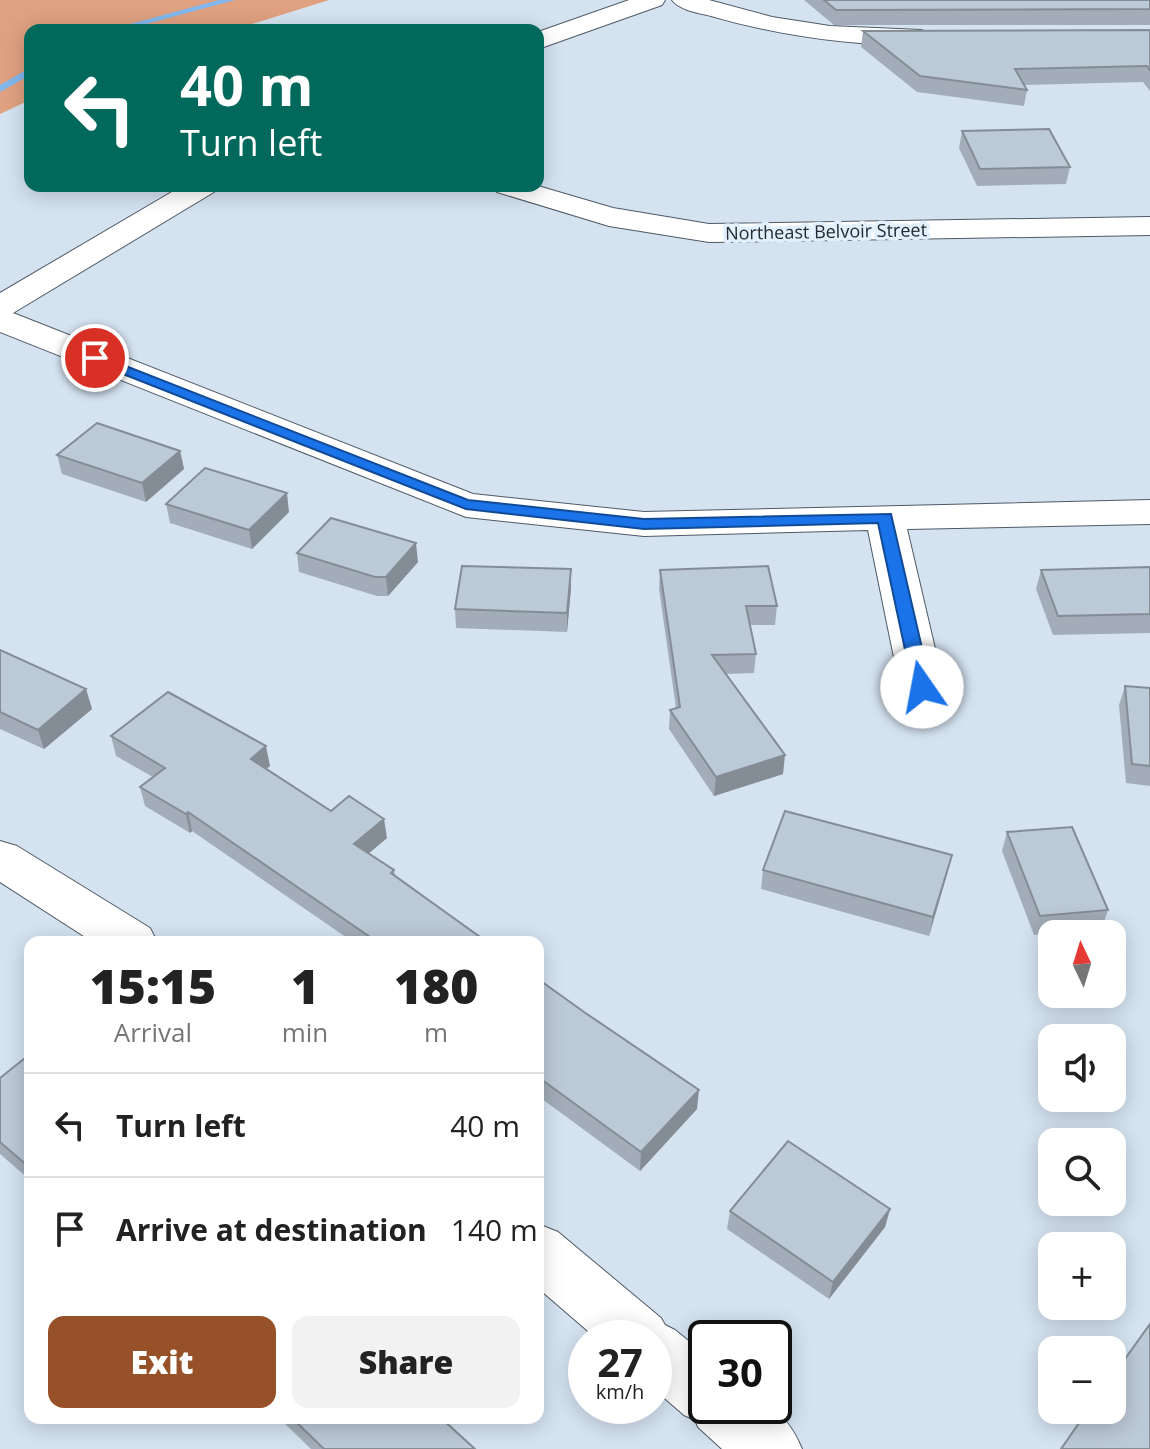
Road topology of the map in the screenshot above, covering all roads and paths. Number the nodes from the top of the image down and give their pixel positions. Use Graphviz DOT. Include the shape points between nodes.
graph roads {
  1 [pos="653,0"];
  2 [pos="684,0"];
  3 [pos="953,37"];
  4 [pos="544,39"];
  5 [pos="193,192"];
  6 [pos="528,192"];
  7 [pos="1150,226"];
  8 [pos="0,307"];
  9 [pos="0,320"];
  10 [pos="1150,512"];
  11 [pos="885,518"];
  12 [pos="922,687"];
  13 [pos="0,859"];
  14 [pos="122,936"];
  15 [pos="544,1256"];
  16 [pos="619,1320"];
  17 [pos="672,1365"];
  18 [pos="688,1379"];
  19 [pos="741,1424"];
  20 [pos="770,1449"];
  1 -- 4 [label="street"];
  2 -- 3 [label="street" via="767,25 828,36"];
  5 -- 8 [label="street"];
  6 -- 7 [label="street, Northeast Belvoir Street" via="609,217 709,233"];
  9 -- 11 [label="street" via="466,505 644,524"];
  10 -- 11 [label="street"];
  11 -- 12 [label="street"];
  13 -- 14 [label="street"];
  15 -- 16 [label="street"];
  17 -- 18 [label="street"];
  19 -- 20 [label="street"];
}
